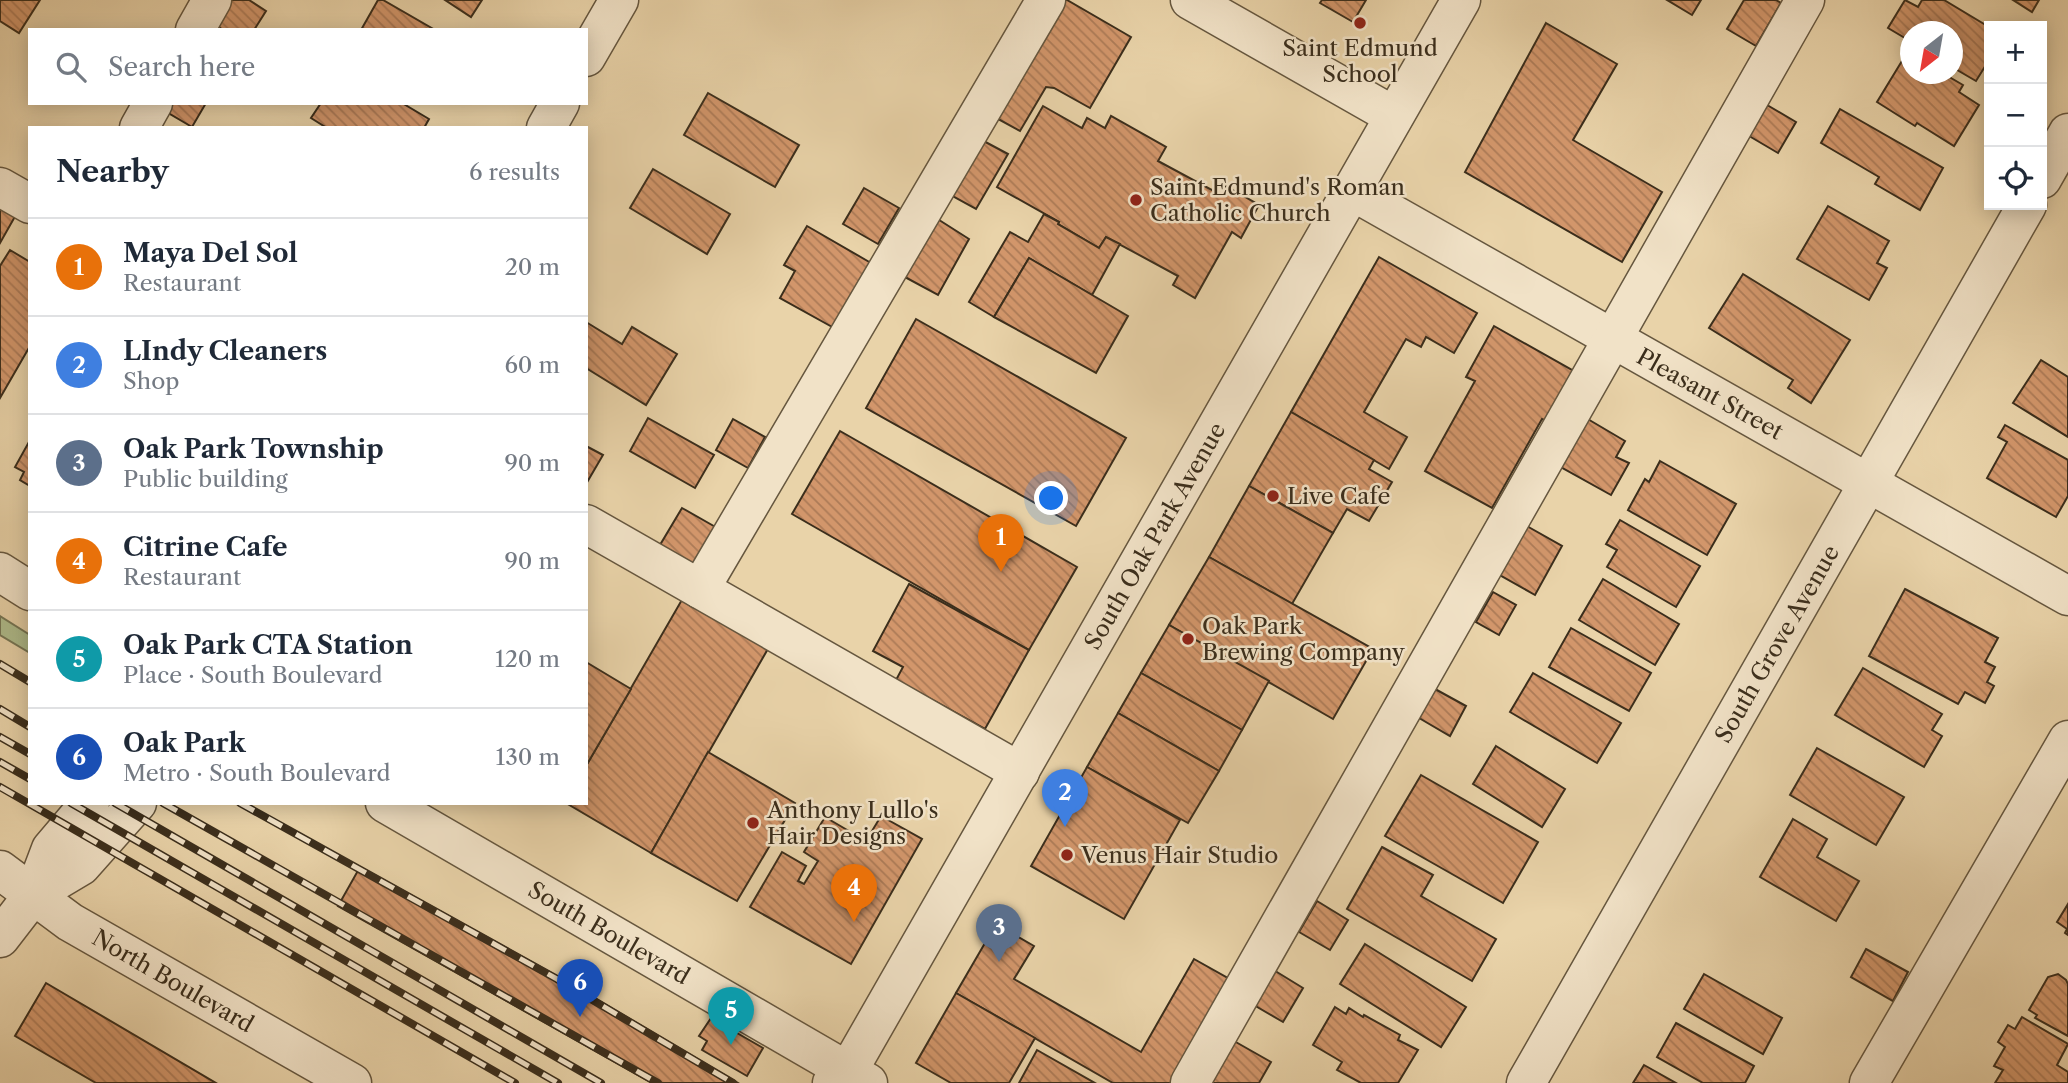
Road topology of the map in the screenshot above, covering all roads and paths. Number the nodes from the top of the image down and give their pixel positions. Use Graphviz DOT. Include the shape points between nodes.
graph roads {
  1 [pos="212,0"];
  2 [pos="619,0"];
  3 [pos="1046,0"];
  4 [pos="1190,0"];
  5 [pos="1461,0"];
  6 [pos="1805,0"];
  7 [pos="196,28"];
  8 [pos="588,54"];
  9 [pos="152,105"];
  10 [pos="559,105"];
  11 [pos="1394,117"];
  12 [pos="140,126"];
  13 [pos="547,126"];
  14 [pos="2068,133"];
  15 [pos="2047,170"];
  16 [pos="0,187"];
  17 [pos="1352,191"];
  18 [pos="28,204"];
  19 [pos="2024,210"];
  20 [pos="1614,339"];
  21 [pos="1870,484"];
  22 [pos="588,525"];
  23 [pos="0,572"];
  24 [pos="700,589"];
  25 [pos="28,590"];
  26 [pos="2068,596"];
  27 [pos="2068,740"];
  28 [pos="1020,772"];
  29 [pos="88,805"];
  30 [pos="134,805"];
  31 [pos="389,805"];
  32 [pos="0,870"];
  33 [pos="34,894"];
  34 [pos="0,938"];
  35 [pos="849,1080"];
  36 [pos="352,1083"];
  37 [pos="1190,1083"];
  38 [pos="1526,1083"];
  39 [pos="1869,1083"];
  1 -- 7 [label="street"];
  2 -- 8 [label="street"];
  3 -- 24 [label="street"];
  4 -- 11 [label="street"];
  5 -- 11 [label="street, South Oak Park Avenue"];
  6 -- 20 [label="street"];
  9 -- 12 [label="street"];
  10 -- 13 [label="street"];
  11 -- 17 [label="street, South Oak Park Avenue"];
  14 -- 15 [label="street"];
  16 -- 18 [label="street"];
  17 -- 20 [label="street, Pleasant Street"];
  17 -- 28 [label="street, South Oak Park Avenue"];
  19 -- 21 [label="street, South Grove Avenue"];
  20 -- 21 [label="street, Pleasant Street"];
  20 -- 37 [label="street"];
  21 -- 26 [label="street, Pleasant Street"];
  21 -- 38 [label="street, South Grove Avenue"];
  22 -- 24 [label="street"];
  23 -- 25 [label="street"];
  24 -- 28 [label="street"];
  27 -- 39 [label="street"];
  28 -- 35 [label="street, South Oak Park Avenue"];
  29 -- 33 [label="street" via="51,849"];
  30 -- 33 [label="street" via="81,866"];
  31 -- 35 [label="street, South Boulevard"];
  32 -- 33 [label="street, North Boulevard"];
  33 -- 34 [label="street"];
  33 -- 36 [label="street, North Boulevard" via="70,922"];
}
